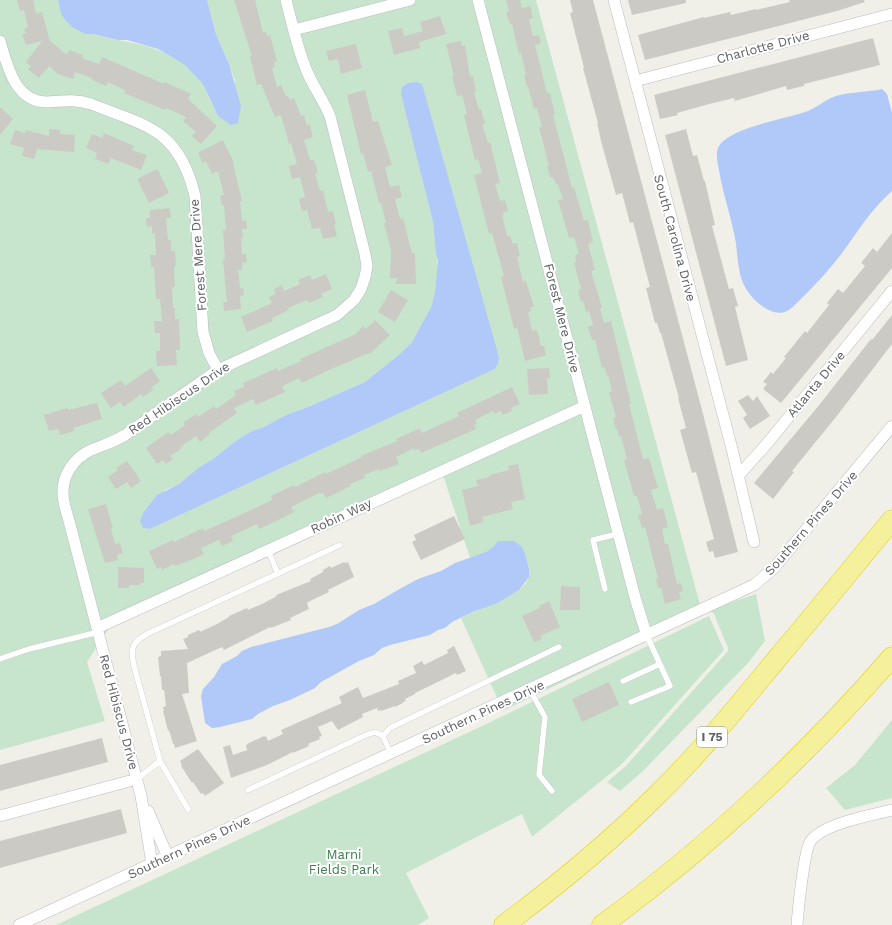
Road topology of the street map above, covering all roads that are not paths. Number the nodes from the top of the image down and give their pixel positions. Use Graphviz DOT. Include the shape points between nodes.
graph roads {
  1 [pos="286,0"];
  2 [pos="410,0"];
  3 [pos="478,0"];
  4 [pos="614,0"];
  5 [pos="892,14"];
  6 [pos="294,30"];
  7 [pos="0,41"];
  8 [pos="635,82"];
  9 [pos="892,291"];
  10 [pos="218,370"];
  11 [pos="585,406"];
  12 [pos="892,426"];
  13 [pos="738,476"];
  14 [pos="892,520"];
  15 [pos="618,534"];
  16 [pos="754,542"];
  17 [pos="340,545"];
  18 [pos="268,550"];
  19 [pos="278,574"];
  20 [pos="605,589"];
  21 [pos="98,630"];
  22 [pos="647,636"];
  23 [pos="559,647"];
  24 [pos="892,657"];
  25 [pos="0,659"];
  26 [pos="660,664"];
  27 [pos="623,681"];
  28 [pos="530,690"];
  29 [pos="631,702"];
  30 [pos="383,736"];
  31 [pos="391,754"];
  32 [pos="160,761"];
  33 [pos="137,779"];
  34 [pos="248,790"];
  35 [pos="552,791"];
  36 [pos="141,796"];
  37 [pos="188,809"];
  38 [pos="892,810"];
  39 [pos="0,816"];
  40 [pos="168,856"];
  41 [pos="152,864"];
  42 [pos="19,925"];
  43 [pos="504,925"];
  44 [pos="602,925"];
  45 [pos="797,925"];
  1 -- 6 [label="street, Red Hibiscus Drive"];
  2 -- 6 [label="street"];
  3 -- 11 [label="street, Forest Mere Drive"];
  4 -- 8 [label="street, South Carolina Drive"];
  5 -- 8 [label="street, Charlotte Drive"];
  6 -- 10 [label="street, Red Hibiscus Drive" via="302,60 326,106 333,127 365,254 365,277 354,300 337,315"];
  7 -- 10 [label="street, Forest Mere Drive" via="15,85 24,94 34,100 46,102 75,100 91,104 155,131 172,147 189,175 195,196 203,332 209,353"];
  8 -- 13 [label="street, South Carolina Drive"];
  9 -- 13 [label="street, Atlanta Drive"];
  10 -- 21 [label="street, Red Hibiscus Drive" via="114,442 82,455 73,463 67,474 63,494"];
  11 -- 15 [label="street, Forest Mere Drive"];
  11 -- 18 [label="street, Robin Way"];
  12 -- 22 [label="street, Southern Pines Drive" via="765,578 743,592"];
  13 -- 16 [label="street"];
  14 -- 43 [label="highway, I 75" via="732,714 659,793 580,866"];
  15 -- 20 [label="lane" via="593,540"];
  15 -- 22 [label="street, Forest Mere Drive"];
  17 -- 19 [label="lane"];
  18 -- 19 [label="lane"];
  18 -- 21 [label="street, Robin Way"];
  19 -- 32 [label="lane" via="149,634 132,646 131,655"];
  21 -- 25 [label="lane"];
  21 -- 33 [label="street, Red Hibiscus Drive"];
  22 -- 26 [label="lane"];
  22 -- 28 [label="street, Southern Pines Drive"];
  23 -- 30 [label="lane" via="390,728"];
  24 -- 44 [label="highway" via="822,734 726,826"];
  26 -- 27 [label="lane"];
  26 -- 29 [label="lane" via="670,686"];
  28 -- 31 [label="street, Southern Pines Drive"];
  28 -- 35 [label="lane" via="545,717 539,775"];
  30 -- 31 [label="lane"];
  30 -- 34 [label="lane" via="375,732 366,735"];
  31 -- 40 [label="street, Southern Pines Drive"];
  32 -- 33 [label="lane"];
  32 -- 37 [label="lane"];
  33 -- 36 [label="street, Red Hibiscus Drive"];
  33 -- 39 [label="street"];
  36 -- 40 [label="street, Red Hibiscus Drive"];
  36 -- 41 [label="street, Red Hibiscus Drive"];
  38 -- 45 [label="street" via="837,824 821,832 810,842"];
  40 -- 41 [label="street, Southern Pines Drive"];
  41 -- 42 [label="street, Southern Pines Drive"];
}
